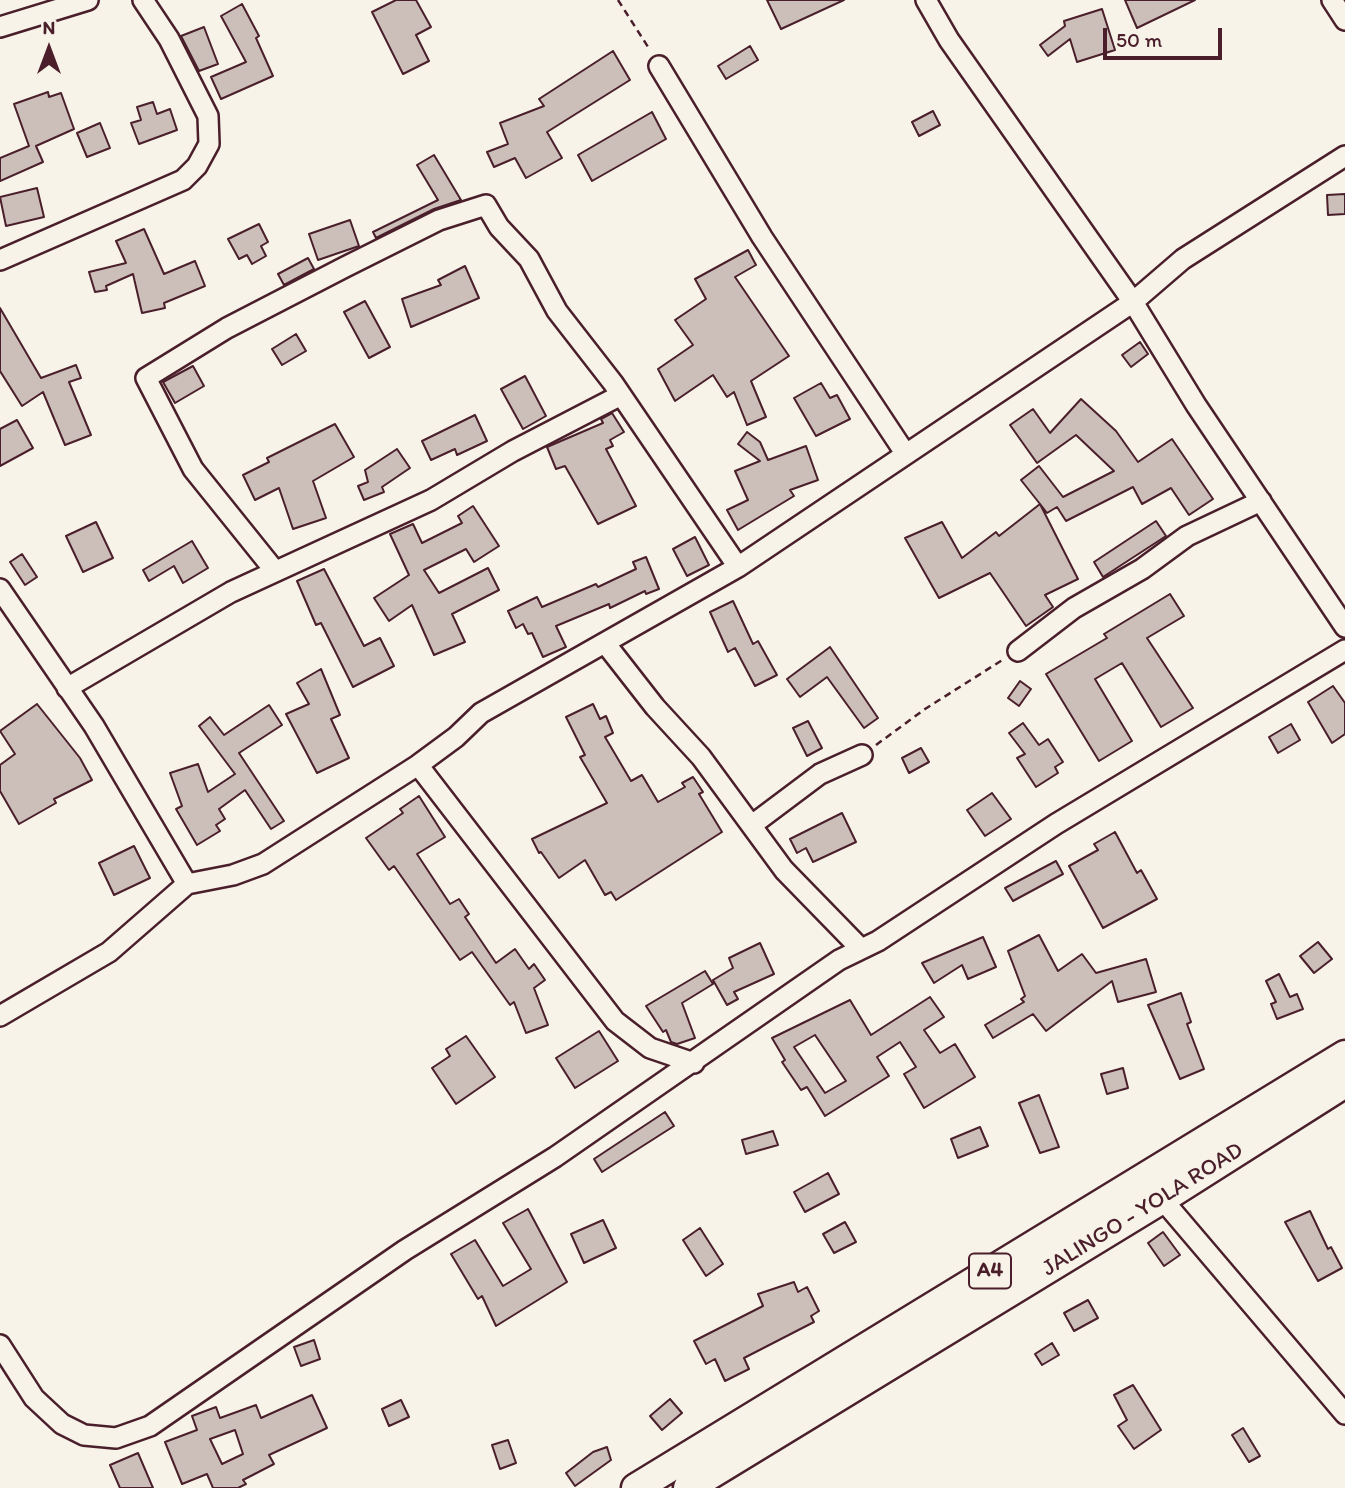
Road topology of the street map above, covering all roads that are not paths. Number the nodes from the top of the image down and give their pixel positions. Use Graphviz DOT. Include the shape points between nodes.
graph roads {
  1 [pos="88,0"];
  2 [pos="143,0"];
  3 [pos="926,0"];
  4 [pos="939,0"];
  5 [pos="1332,0"];
  6 [pos="1345,20"];
  7 [pos="939,23"];
  8 [pos="0,27"];
  9 [pos="659,66"];
  10 [pos="1345,156"];
  11 [pos="0,260"];
  12 [pos="1133,302"];
  13 [pos="621,395"];
  14 [pos="905,453"];
  15 [pos="1261,502"];
  16 [pos="738,567"];
  17 [pos="275,571"];
  18 [pos="0,589"];
  19 [pos="1345,627"];
  20 [pos="605,643"];
  21 [pos="1345,650"];
  22 [pos="1018,651"];
  23 [pos="67,688"];
  24 [pos="862,755"];
  25 [pos="418,765"];
  26 [pos="752,825"];
  27 [pos="187,884"];
  28 [pos="861,949"];
  29 [pos="3,1008"];
  30 [pos="1345,1055"];
  31 [pos="694,1063"];
  32 [pos="1345,1083"];
  33 [pos="1162,1199"];
  34 [pos="0,1345"];
  35 [pos="1345,1414"];
  36 [pos="636,1488"];
  37 [pos="688,1488"];
  1 -- 8 [label="street"];
  2 -- 11 [label="street" via="208,116 209,144 197,166 183,180"];
  3 -- 7 [label="street"];
  4 -- 7 [label="street"];
  5 -- 6 [label="street"];
  7 -- 12 [label="street"];
  9 -- 14 [label="street" via="762,237"];
  10 -- 12 [label="street" via="1183,259"];
  12 -- 14 [label="street"];
  12 -- 15 [label="street"];
  13 -- 16 [label="street"];
  13 -- 17 [label="street" via="431,500"];
  13 -- 17 [label="street" via="558,311 530,259 499,227 486,205 439,220 345,267 227,328 146,378 193,469"];
  14 -- 16 [label="street"];
  15 -- 19 [label="street"];
  15 -- 22 [label="street" via="1187,536 1142,569 1074,608"];
  16 -- 20 [label="street"];
  17 -- 23 [label="street"];
  18 -- 23 [label="street"];
  20 -- 25 [label="street" via="481,713"];
  20 -- 26 [label="street"];
  21 -- 28 [label="street" via="1056,824"];
  23 -- 27 [label="street"];
  24 -- 26 [label="street" via="820,774"];
  25 -- 27 [label="street" via="263,864 233,876"];
  25 -- 31 [label="street" via="615,1021 650,1048"];
  26 -- 28 [label="street" via="784,870"];
  27 -- 29 [label="street" via="109,952"];
  28 -- 31 [label="street"];
  30 -- 36 [label="highway, A4"];
  31 -- 34 [label="street" via="405,1250 150,1426 116,1438 84,1435 62,1424 34,1398"];
  32 -- 33 [label="highway, JALINGO - YOLA ROAD / A4"];
  33 -- 35 [label="street"];
  33 -- 37 [label="highway, JALINGO - YOLA ROAD / A4"];
}
